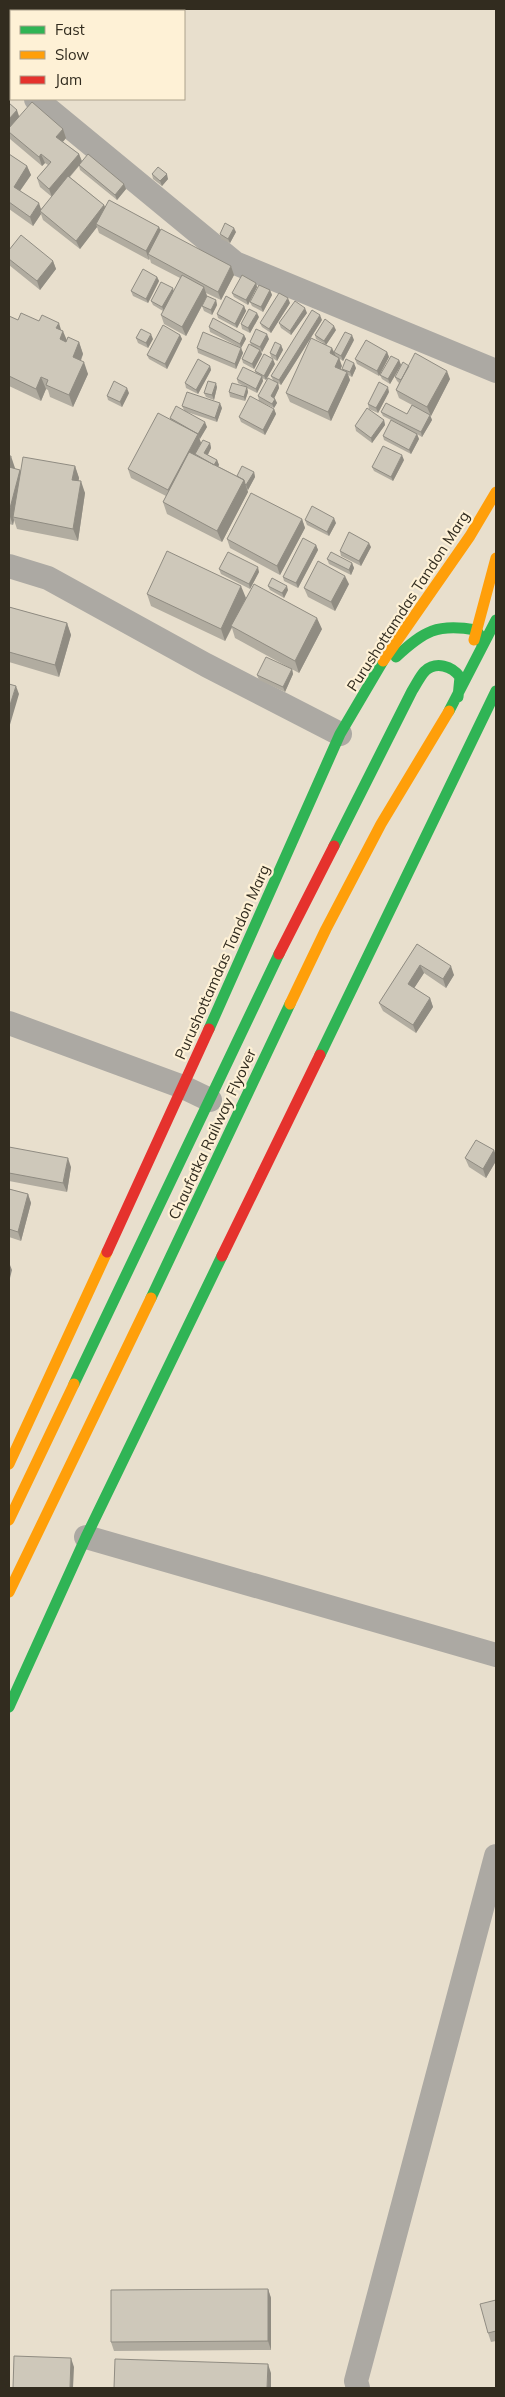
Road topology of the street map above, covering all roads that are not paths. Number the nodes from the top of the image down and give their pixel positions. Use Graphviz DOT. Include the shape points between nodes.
graph roads {
  1 [pos="37,100"];
  2 [pos="496,371"];
  3 [pos="496,492"];
  4 [pos="496,558"];
  5 [pos="9,566"];
  6 [pos="496,620"];
  7 [pos="476,630"];
  8 [pos="482,648"];
  9 [pos="375,673"];
  10 [pos="496,691"];
  11 [pos="458,697"];
  12 [pos="340,734"];
  13 [pos="9,1023"];
  14 [pos="183,1087"];
  15 [pos="210,1100"];
  16 [pos="9,1464"];
  17 [pos="9,1520"];
  18 [pos="86,1536"];
  19 [pos="9,1592"];
  20 [pos="496,1655"];
  21 [pos="9,1707"];
  22 [pos="496,1856"];
  23 [pos="358,2388"];
  1 -- 2 [label="street" via="236,263"];
  3 -- 9 [label="main road, Purushottamdas Tandon Marg" via="470,536"];
  4 -- 7 [label="main road"];
  5 -- 12 [label="street" via="48,578"];
  6 -- 8 [label="main road"];
  7 -- 8 [label="main road" via="481,637"];
  7 -- 9 [label="main road" via="460,627 423,634"];
  7 -- 11 [label="main road"];
  8 -- 11 [label="main road"];
  9 -- 12 [label="main road, Purushottamdas Tandon Marg"];
  10 -- 18 [label="main road"];
  11 -- 15 [label="main road" via="460,677 455,670 442,665 426,670 412,691 287,937"];
  11 -- 19 [label="main road, Chaufatka Railway Flyover" via="381,824 326,929"];
  12 -- 14 [label="main road, Purushottamdas Tandon Marg"];
  13 -- 14 [label="street"];
  14 -- 15 [label="street"];
  14 -- 16 [label="main road, Purushottamdas Tandon Marg"];
  15 -- 17 [label="main road"];
  18 -- 20 [label="street"];
  18 -- 21 [label="main road"];
  22 -- 23 [label="street" via="356,2381"];
}
